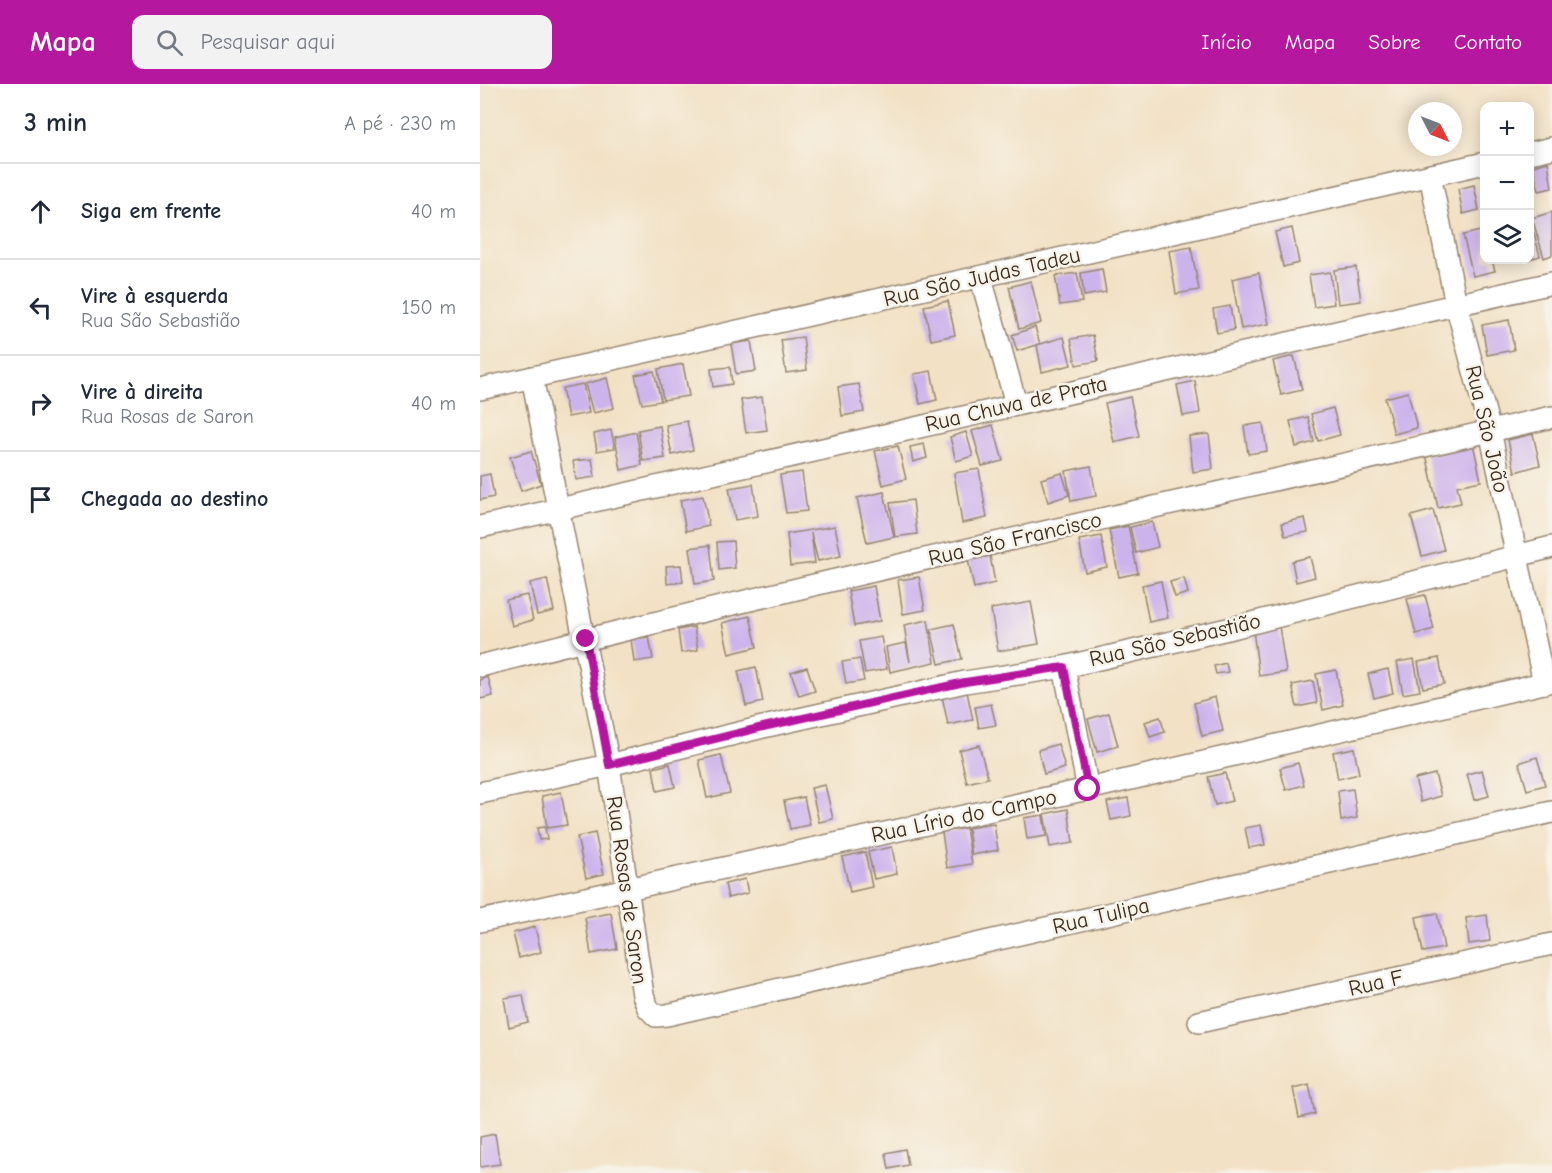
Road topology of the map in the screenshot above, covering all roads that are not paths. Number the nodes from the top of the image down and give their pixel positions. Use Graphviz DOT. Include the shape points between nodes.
graph roads {
  1 [pos="1552,148"];
  2 [pos="1534,152"];
  3 [pos="1480,164"];
  4 [pos="1430,175"];
  5 [pos="981,278"];
  6 [pos="1552,283"];
  7 [pos="1456,304"];
  8 [pos="532,378"];
  9 [pos="480,389"];
  10 [pos="1016,404"];
  11 [pos="1552,417"];
  12 [pos="1490,431"];
  13 [pos="558,508"];
  14 [pos="480,527"];
  15 [pos="1552,547"];
  16 [pos="1515,556"];
  17 [pos="586,639"];
  18 [pos="480,666"];
  19 [pos="1064,667"];
  20 [pos="1548,682"];
  21 [pos="609,765"];
  22 [pos="1088,789"];
  23 [pos="480,793"];
  24 [pos="1552,812"];
  25 [pos="626,890"];
  26 [pos="480,921"];
  27 [pos="1552,944"];
  28 [pos="651,1012"];
  29 [pos="1199,1022"];
  1 -- 2 [label="street"];
  3 -- 4 [label="street, Rua São Judas Tadeu"];
  4 -- 5 [label="street, Rua São Judas Tadeu"];
  4 -- 7 [label="street, Rua São João"];
  5 -- 8 [label="street, Rua São Judas Tadeu"];
  5 -- 10 [label="street"];
  6 -- 7 [label="street, Rua Chuva de Prata"];
  7 -- 10 [label="street, Rua Chuva de Prata"];
  7 -- 12 [label="street, Rua São João"];
  8 -- 9 [label="street, Rua São Judas Tadeu"];
  8 -- 13 [label="street, Rua Rosas de Saron"];
  10 -- 13 [label="street, Rua Chuva de Prata"];
  11 -- 12 [label="street, Rua São Francisco"];
  12 -- 16 [label="street, Rua São João"];
  12 -- 17 [label="street, Rua São Francisco"];
  13 -- 14 [label="street, Rua Chuva de Prata"];
  13 -- 17 [label="street, Rua Rosas de Saron"];
  15 -- 16 [label="street, Rua São Sebastião"];
  16 -- 19 [label="street, Rua São Sebastião"];
  16 -- 20 [label="street, Rua São João"];
  17 -- 18 [label="street, Rua São Francisco"];
  17 -- 21 [label="street, Rua Rosas de Saron"];
  19 -- 21 [label="street, Rua São Sebastião" via="954,684"];
  19 -- 22 [label="street"];
  20 -- 22 [label="street, Rua Lírio do Campo"];
  21 -- 23 [label="street, Rua São Sebastião"];
  21 -- 25 [label="street, Rua Rosas de Saron"];
  22 -- 25 [label="street, Rua Lírio do Campo"];
  24 -- 28 [label="street, Rua Tulipa" via="667,1015 656,1016"];
  25 -- 26 [label="street, Rua Lírio do Campo"];
  25 -- 28 [label="street, Rua Rosas de Saron" via="643,995"];
  27 -- 29 [label="street, Rua F"];
}
